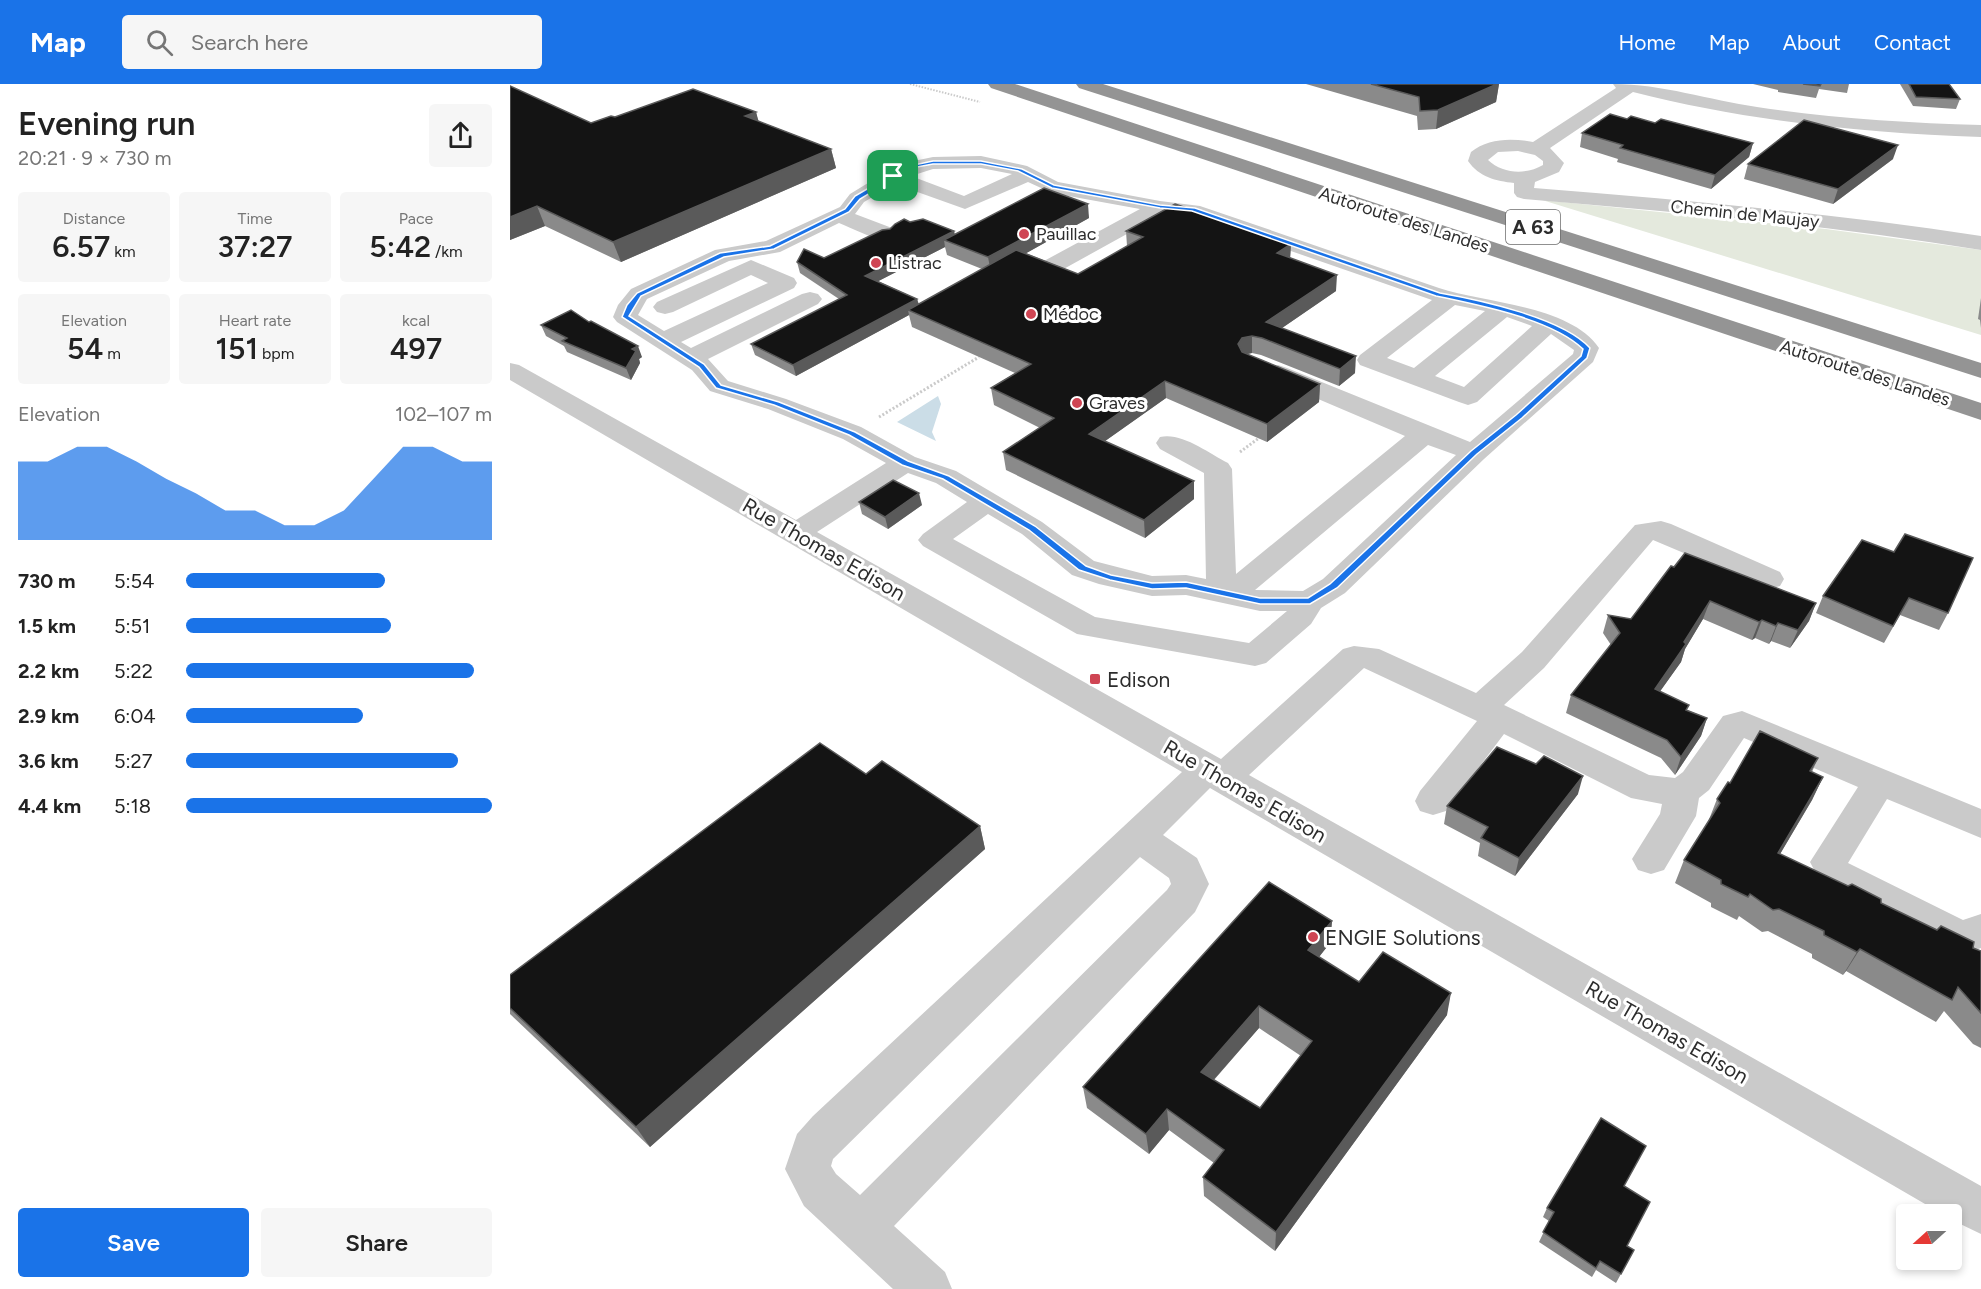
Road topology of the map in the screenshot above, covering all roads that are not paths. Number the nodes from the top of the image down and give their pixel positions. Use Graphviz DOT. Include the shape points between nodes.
graph roads {
  1 [pos="997,84"];
  2 [pos="1085,84"];
  3 [pos="1633,85"];
  4 [pos="980,93"];
  5 [pos="1072,109"];
  6 [pos="1981,125"];
  7 [pos="1981,131"];
  8 [pos="1535,149"];
  9 [pos="1027,175"];
  10 [pos="893,176"];
  11 [pos="1525,177"];
  12 [pos="1160,207"];
  13 [pos="838,215"];
  14 [pos="885,233"];
  15 [pos="1981,243"];
  16 [pos="1052,266"];
  17 [pos="1451,297"];
  18 [pos="810,299"];
  19 [pos="1502,309"];
  20 [pos="633,322"];
  21 [pos="1547,325"];
  22 [pos="663,341"];
  23 [pos="690,358"];
  24 [pos="1252,362"];
  25 [pos="1981,371"];
  26 [pos="1417,378"];
  27 [pos="521,385"];
  28 [pos="1468,397"];
  29 [pos="1981,412"];
  30 [pos="1519,416"];
  31 [pos="1424,434"];
  32 [pos="1169,443"];
  33 [pos="1474,453"];
  34 [pos="905,463"];
  35 [pos="987,501"];
  36 [pos="796,533"];
  37 [pos="1769,579"];
  38 [pos="1226,592"];
  39 [pos="1310,601"];
  40 [pos="1489,713"];
  41 [pos="1215,773"];
  42 [pos="1880,780"];
  43 [pos="1682,792"];
  44 [pos="1433,801"];
  45 [pos="1981,824"];
  46 [pos="1137,836"];
  47 [pos="1651,859"];
  48 [pos="1981,930"];
  49 [pos="1981,1211"];
  50 [pos="861,1227"];
  51 [pos="928,1289"];
  1 -- 5 [label="highway, Autoroute des Landes / A 63"];
  2 -- 25 [label="highway, Autoroute des Landes / A 63"];
  3 -- 6 [label="street" via="1791,112 1904,123"];
  3 -- 7 [label="street" via="1690,100 1788,117"];
  3 -- 8 [label="street"];
  4 -- 5 [label="highway"];
  5 -- 29 [label="highway, Autoroute des Landes / A 63"];
  8 -- 11 [label="street" via="1554,163 1546,173"];
  8 -- 11 [label="street" via="1500,146 1478,156 1489,171"];
  9 -- 10 [label="street" via="999,165 958,162 916,166"];
  9 -- 10 [label="street" via="965,203"];
  9 -- 12 [label="street" via="1052,187"];
  10 -- 13 [label="street"];
  11 -- 15 [label="street, Chemin de Maujay" via="1524,193 1677,206"];
  12 -- 16 [label="street"];
  12 -- 17 [label="street" via="1193,210"];
  13 -- 14 [label="street"];
  13 -- 20 [label="street" via="772,247 723,255 639,294 625,317"];
  17 -- 19 [label="street"];
  17 -- 26 [label="street" via="1369,360"];
  18 -- 23 [label="street"];
  19 -- 21 [label="street"];
  19 -- 26 [label="street"];
  20 -- 22 [label="street"];
  20 -- 22 [label="street" via="751,267 786,283"];
  21 -- 28 [label="street"];
  21 -- 30 [label="street" via="1574,336 1587,348 1584,357"];
  22 -- 23 [label="street"];
  23 -- 34 [label="street" via="719,386 852,434"];
  24 -- 31 [label="street"];
  26 -- 28 [label="street"];
  27 -- 36 [label="street, Rue Thomas Edison"];
  28 -- 30 [label="street"];
  30 -- 33 [label="street"];
  31 -- 33 [label="street"];
  31 -- 38 [label="street"];
  32 -- 38 [label="street" via="1218,469"];
  33 -- 39 [label="street" via="1334,586"];
  34 -- 35 [label="street" via="946,477"];
  34 -- 36 [label="street"];
  35 -- 38 [label="street" via="1032,528 1083,568 1152,586 1186,585"];
  35 -- 39 [label="street" via="933,540 1088,626 1256,655 1300,617"];
  36 -- 41 [label="street, Rue Thomas Edison"];
  37 -- 40 [label="street" via="1661,530 1645,531"];
  38 -- 39 [label="street" via="1260,601"];
  40 -- 41 [label="street" via="1368,657 1354,657"];
  40 -- 43 [label="street" via="1644,788"];
  40 -- 44 [label="street"];
  41 -- 46 [label="street"];
  41 -- 49 [label="street, Rue Thomas Edison"];
  42 -- 43 [label="street" via="1742,723 1735,725 1696,781"];
  42 -- 45 [label="street"];
  42 -- 48 [label="street" via="1828,862 1831,869 1840,878 1962,938"];
  43 -- 47 [label="street" via="1678,816"];
  46 -- 50 [label="street" via="1184,869 1190,884 1181,901"];
  46 -- 50 [label="street" via="813,1149 808,1170 820,1190"];
  50 -- 51 [label="street"];
}
